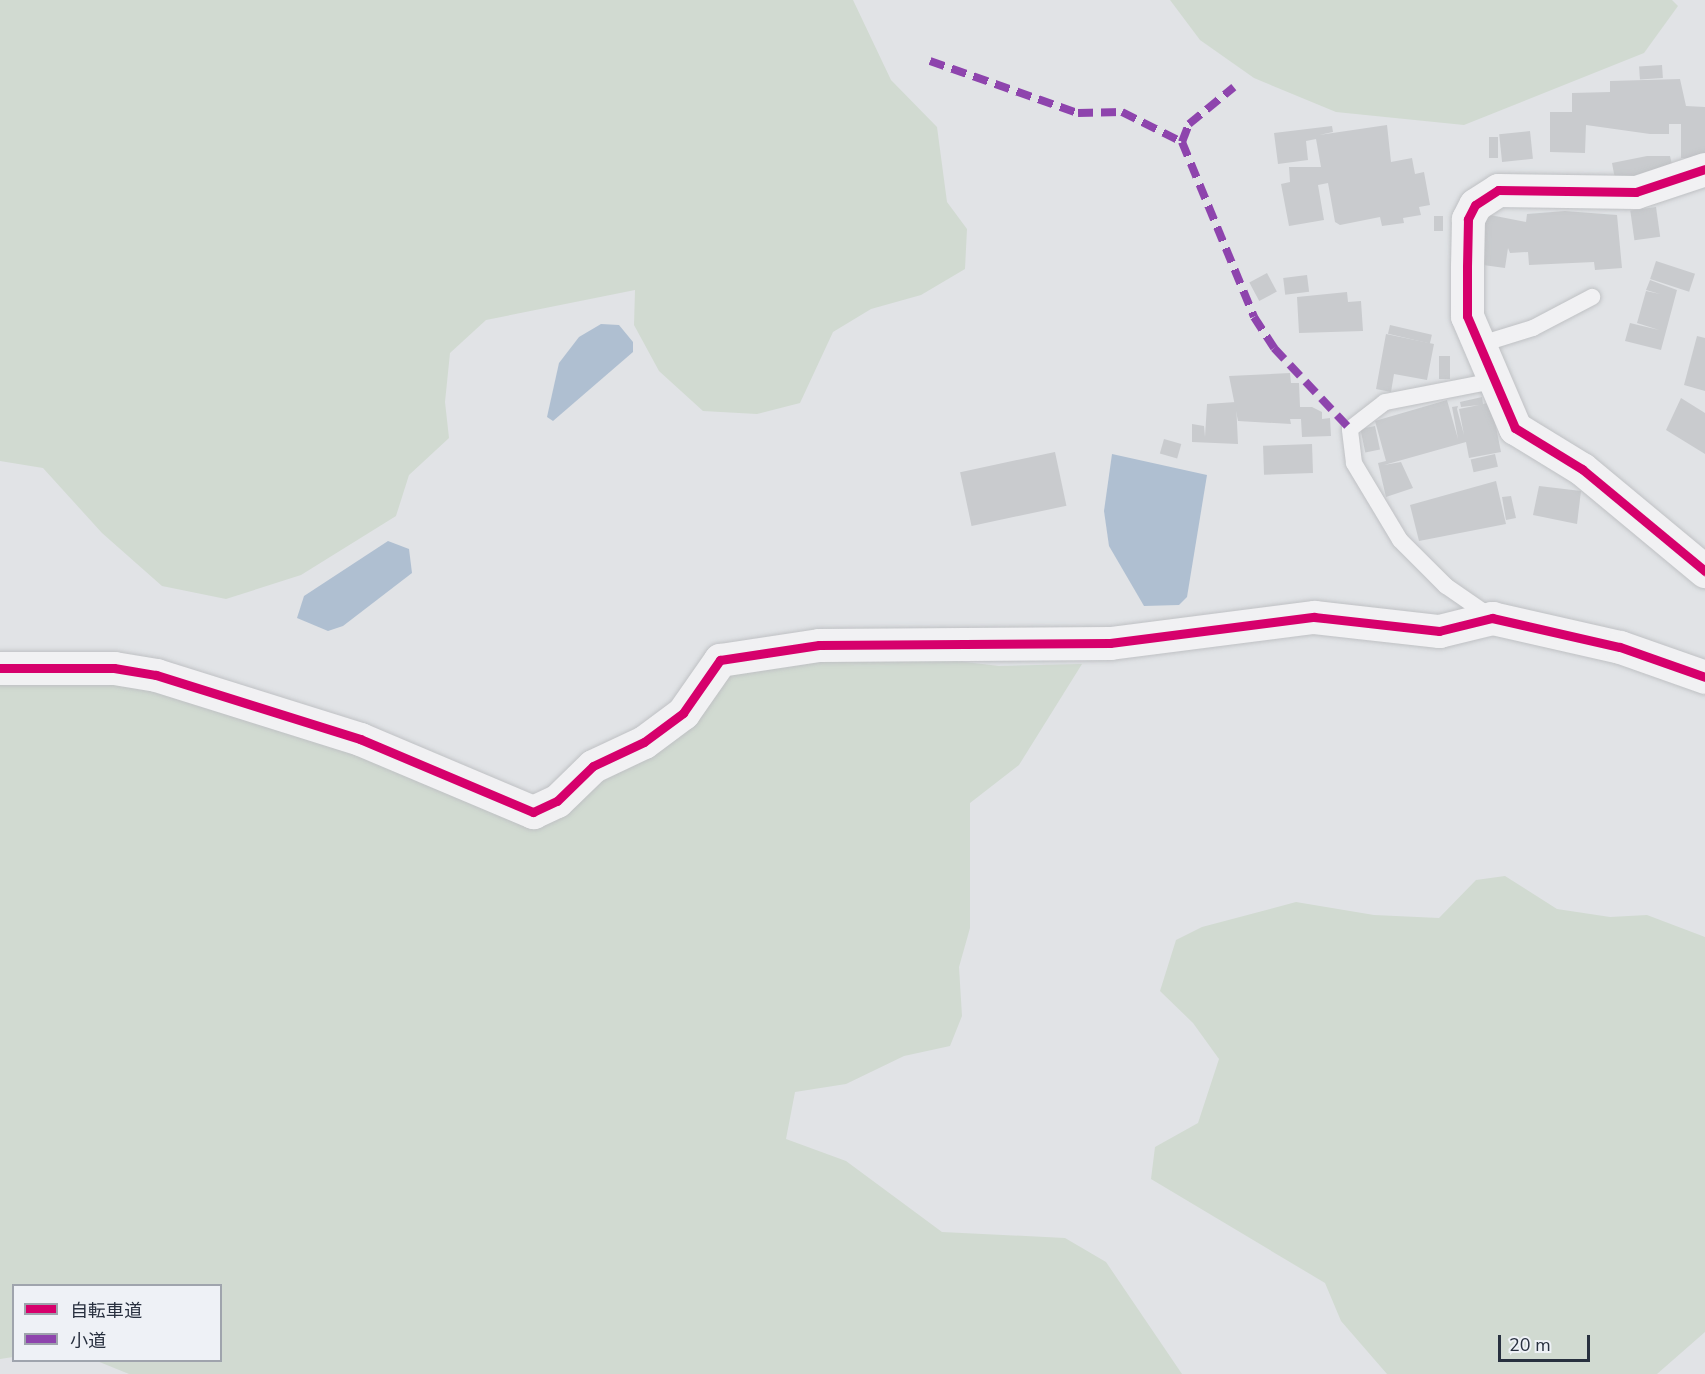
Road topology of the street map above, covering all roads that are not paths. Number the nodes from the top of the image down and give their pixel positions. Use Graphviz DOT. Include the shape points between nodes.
graph roads {
  1 [pos="1705,169"];
  2 [pos="1592,297"];
  3 [pos="1478,345"];
  4 [pos="1493,381"];
  5 [pos="1705,571"];
  6 [pos="1492,618"];
  7 [pos="0,668"];
  8 [pos="1705,677"];
  1 -- 3 [label="street" via="1636,192 1498,190 1476,205 1468,219 1467,316"];
  2 -- 3 [label="lane" via="1533,328"];
  3 -- 4 [label="street"];
  4 -- 5 [label="street" via="1515,428 1582,469"];
  4 -- 6 [label="lane" via="1385,402 1350,429 1354,463 1400,540 1446,586"];
  6 -- 7 [label="street" via="1439,631 1314,617 1110,643 819,645 720,660 683,713 644,742 594,766 557,801 532,812 360,739 156,675 114,668"];
  6 -- 8 [label="street" via="1620,647"];
}
